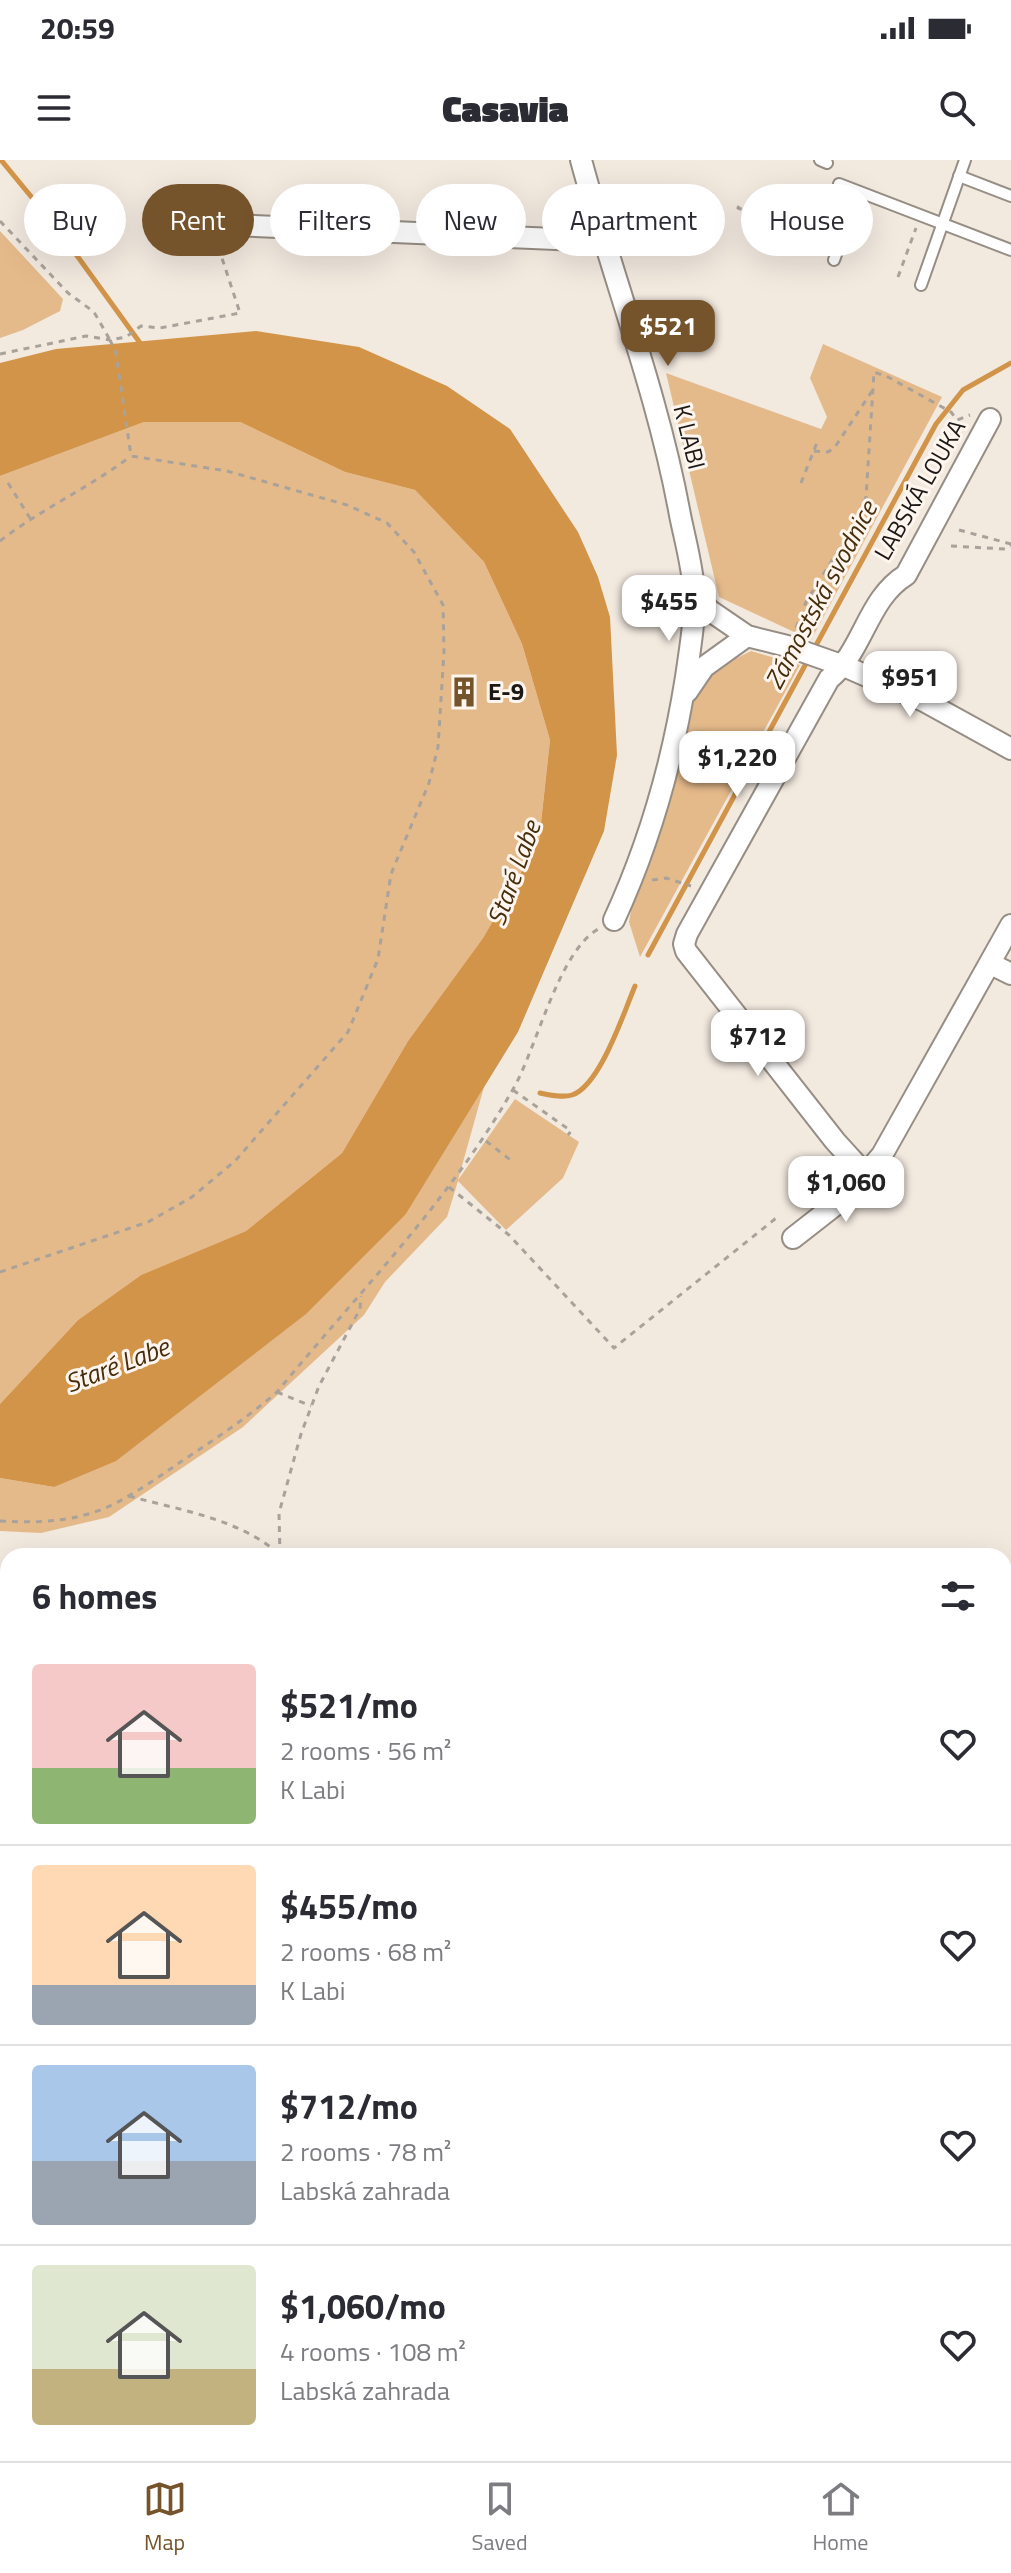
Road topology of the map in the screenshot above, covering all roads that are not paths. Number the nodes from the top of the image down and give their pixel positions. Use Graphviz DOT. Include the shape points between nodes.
graph roads {
  1 [pos="581,160"];
  2 [pos="965,160"];
  3 [pos="959,176"];
  4 [pos="588,184"];
  5 [pos="1011,196"];
  6 [pos="873,197"];
  7 [pos="943,224"];
  8 [pos="254,226"];
  9 [pos="542,238"];
  10 [pos="1011,250"];
  11 [pos="608,256"];
  12 [pos="835,256"];
  13 [pos="834,260"];
  14 [pos="921,285"];
  15 [pos="990,419"];
  16 [pos="694,591"];
  17 [pos="747,636"];
  18 [pos="844,666"];
  19 [pos="682,699"];
  20 [pos="1011,749"];
  21 [pos="614,920"];
  22 [pos="1011,925"];
  23 [pos="991,964"];
  24 [pos="1011,974"];
  25 [pos="866,1175"];
  26 [pos="793,1238"];
  1 -- 4 [label="street, K LABI"];
  2 -- 3 [label="lane"];
  3 -- 5 [label="lane"];
  3 -- 7 [label="lane"];
  6 -- 7 [label="lane"];
  7 -- 10 [label="lane"];
  7 -- 14 [label="lane"];
  8 -- 9 [label="street"];
  11 -- 16 [label="street, K LABI" via="670,459"];
  12 -- 13 [label="lane"];
  15 -- 18 [label="street, LABSKÁ LOUKA" via="906,575 891,585"];
  16 -- 17 [label="street" via="709,610"];
  16 -- 19 [label="street, K LABI"];
  17 -- 18 [label="street"];
  17 -- 19 [label="street, K LABI" via="704,667"];
  18 -- 20 [label="street" via="924,701"];
  18 -- 25 [label="street, LABSKÁ LOUKA" via="829,679 684,944"];
  19 -- 21 [label="street, K LABI" via="670,759"];
  22 -- 23 [label="street"];
  23 -- 24 [label="street"];
  23 -- 25 [label="street"];
  25 -- 26 [label="street"];
}
